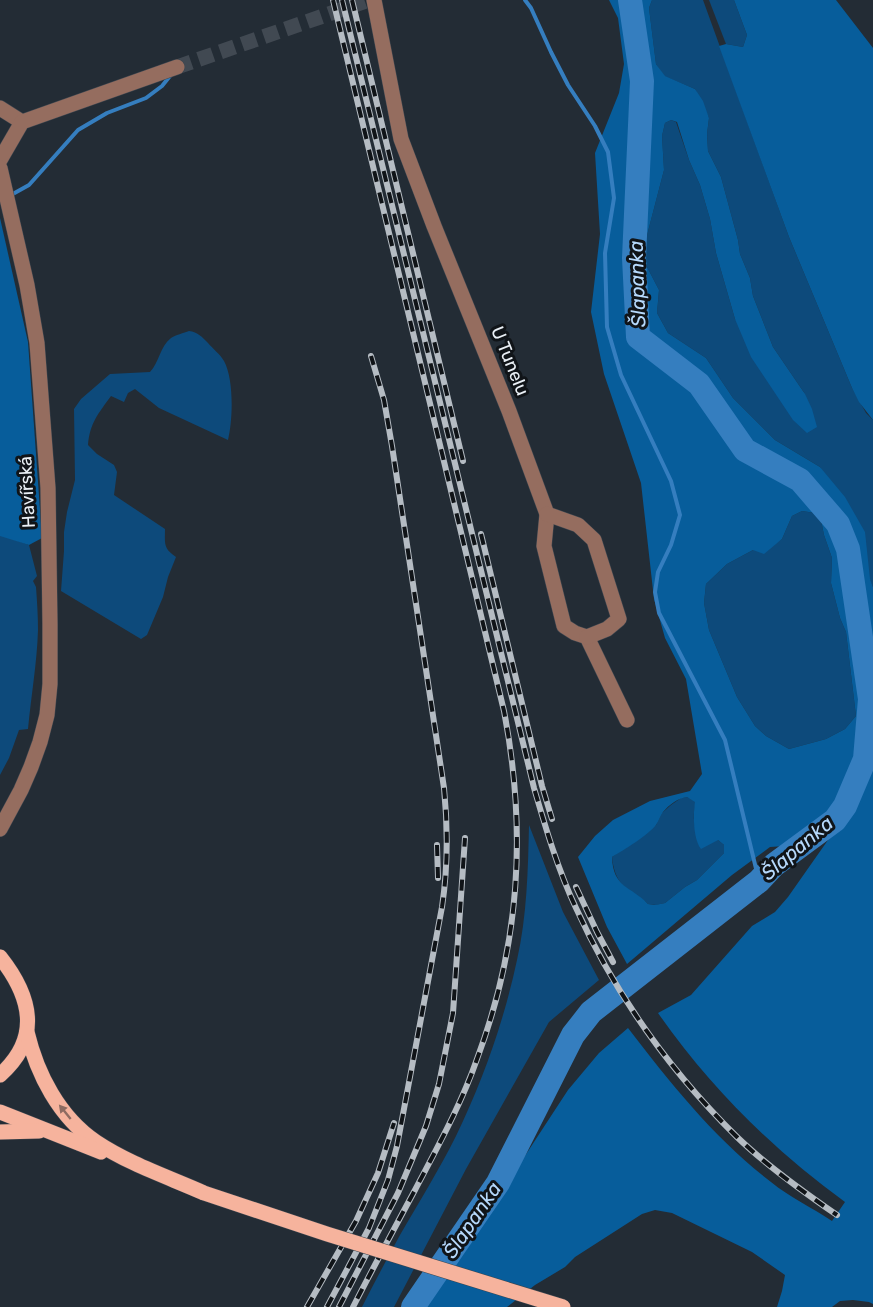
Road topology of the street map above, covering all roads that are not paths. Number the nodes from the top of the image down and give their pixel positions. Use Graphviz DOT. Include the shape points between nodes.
graph roads {
  1 [pos="374,0"];
  2 [pos="177,67"];
  3 [pos="0,108"];
  4 [pos="22,122"];
  5 [pos="0,160"];
  6 [pos="0,168"];
  7 [pos="547,514"];
  8 [pos="587,637"];
  9 [pos="627,720"];
  10 [pos="0,829"];
  11 [pos="0,957"];
  12 [pos="27,1032"];
  13 [pos="0,1075"];
  14 [pos="0,1112"];
  15 [pos="48,1131"];
  16 [pos="0,1132"];
  17 [pos="204,1193"];
  18 [pos="563,1307"];
  1 -- 7 [label="street, U Tunelu" via="401,139"];
  2 -- 4 [label="street"];
  3 -- 4 [label="street"];
  4 -- 5 [label="street"];
  6 -- 10 [label="street, Havířská" via="37,343 48,488 50,613 47,715 31,767"];
  7 -- 8 [label="street, U Tunelu" via="544,546 564,626"];
  7 -- 8 [label="street" via="578,525 594,540 619,619"];
  8 -- 9 [label="street"];
  11 -- 12 [label="main road" via="23,996"];
  12 -- 13 [label="main road" via="20,1051"];
  17 -- 12 [label="main road, one-way" via="127,1159 82,1131 50,1091"];
  14 -- 15 [label="main road"];
  15 -- 16 [label="main road"];
  15 -- 17 [label="main road"];
  17 -- 18 [label="main road, bridge"];
}
